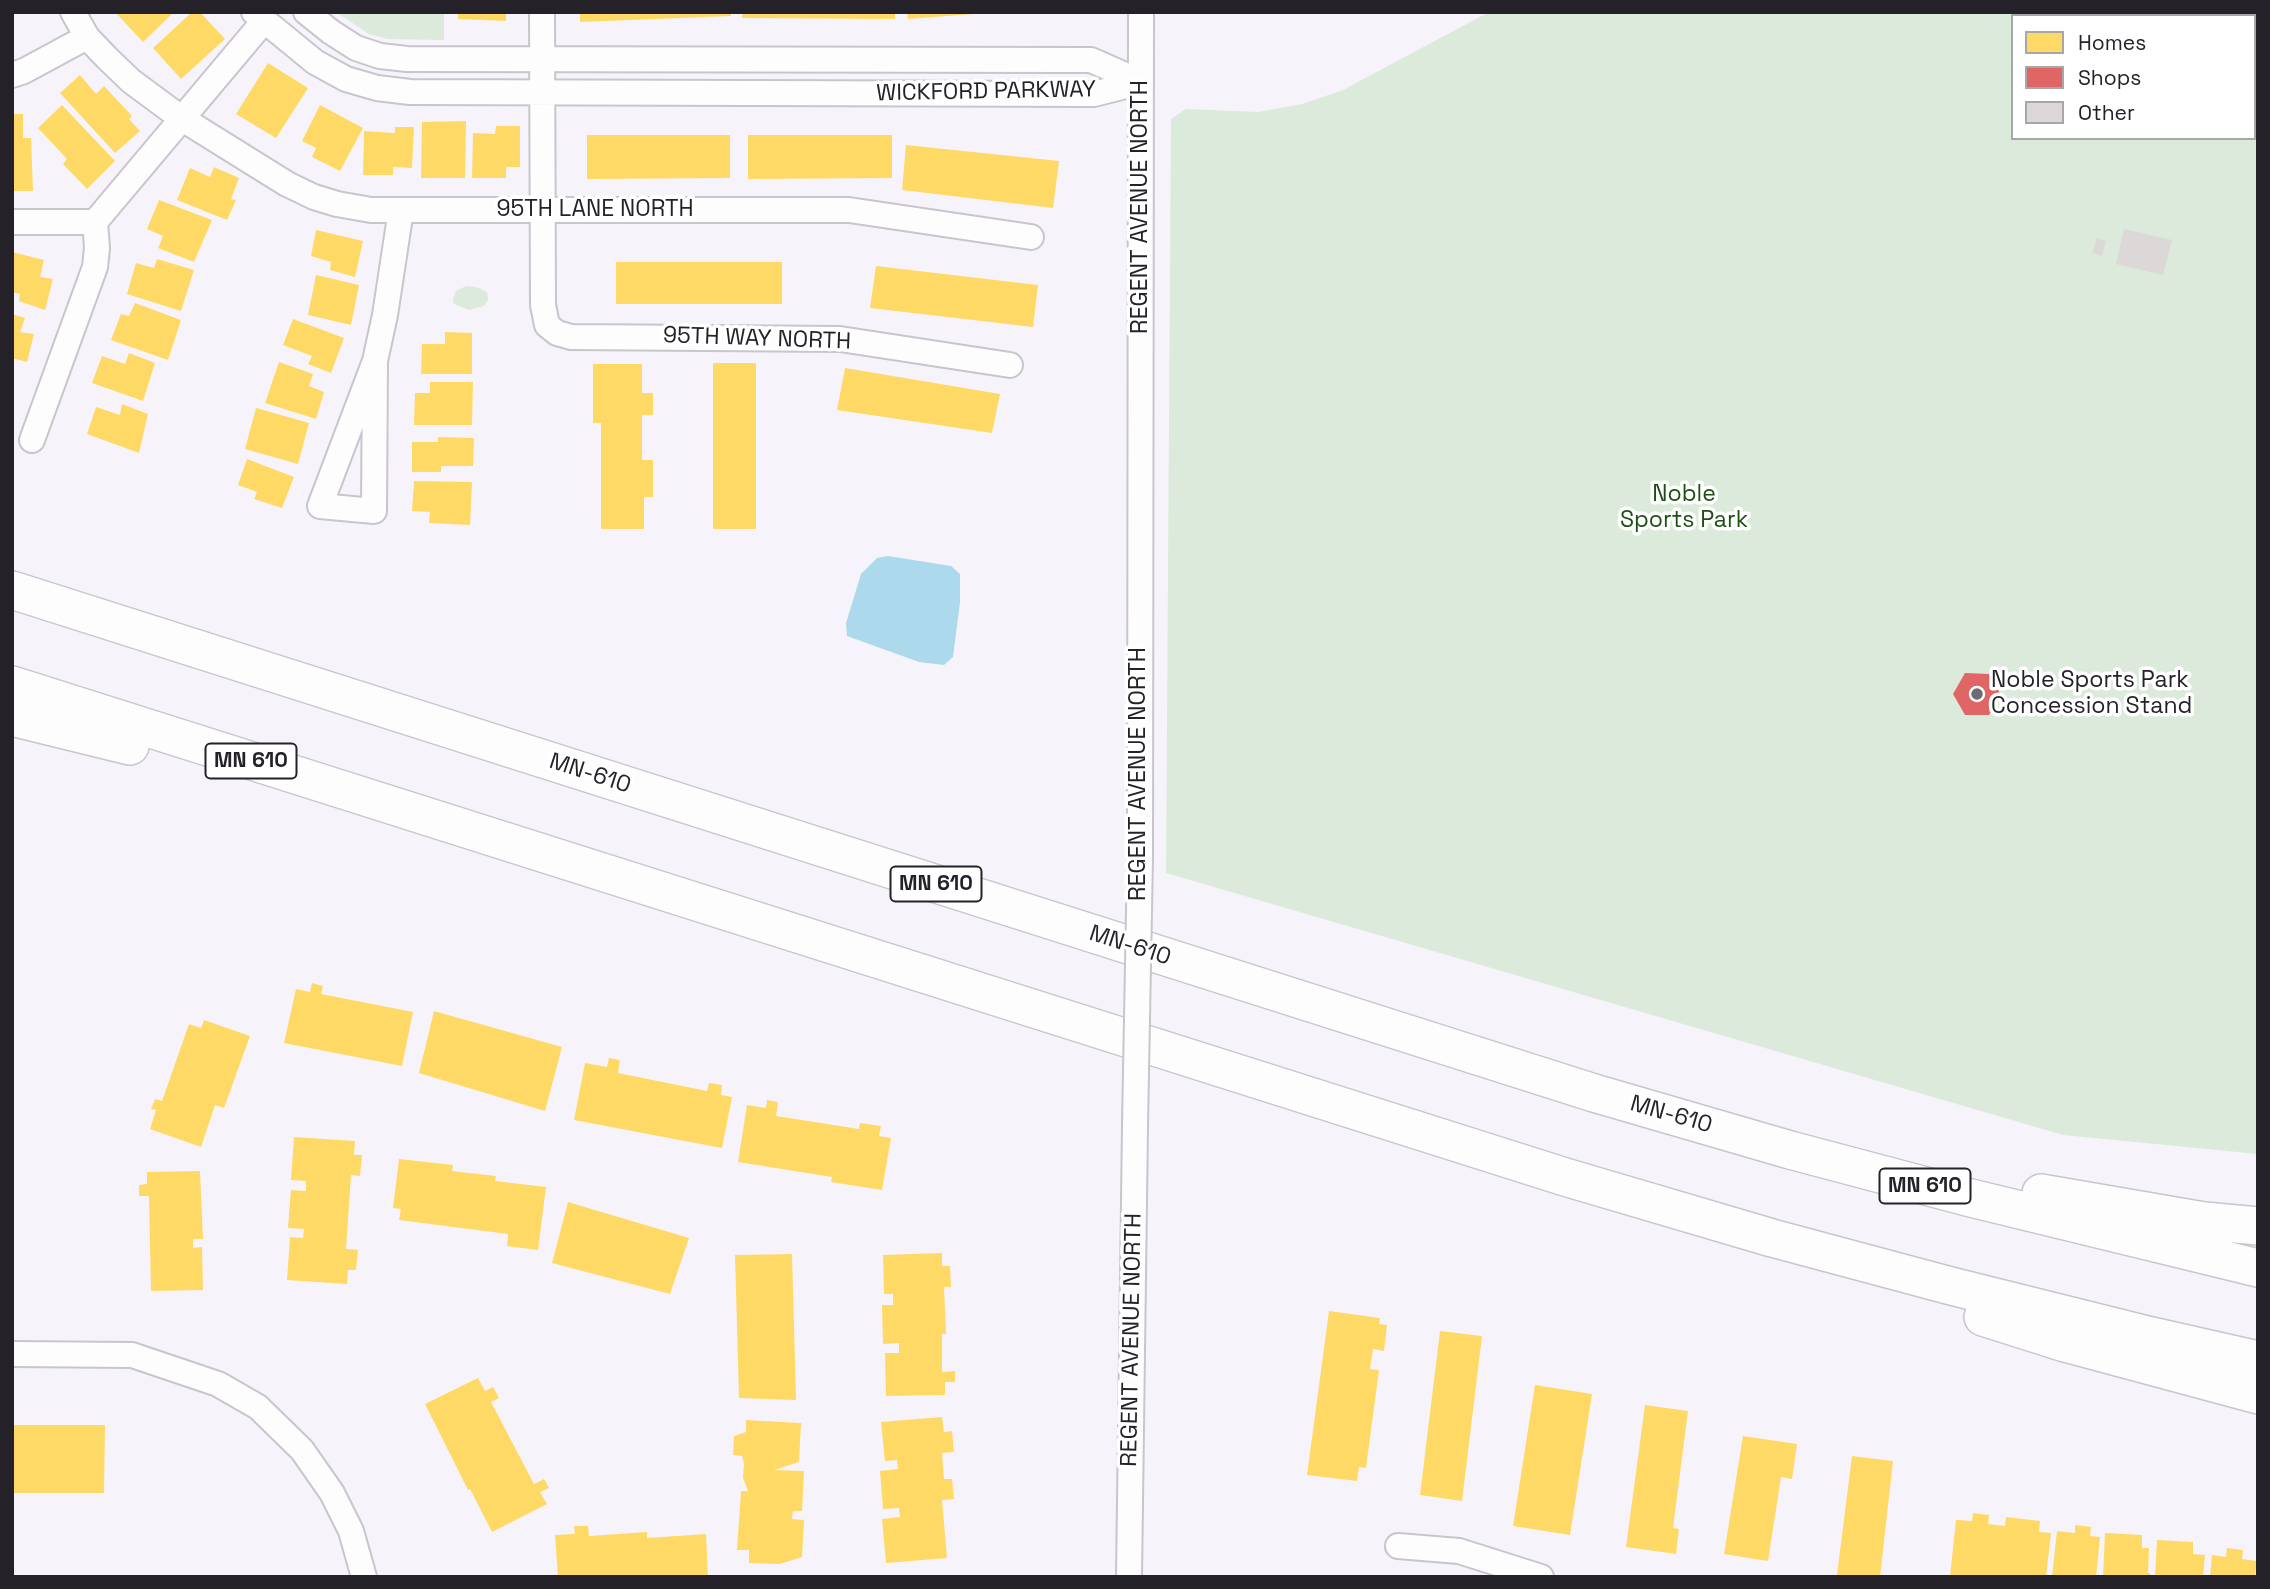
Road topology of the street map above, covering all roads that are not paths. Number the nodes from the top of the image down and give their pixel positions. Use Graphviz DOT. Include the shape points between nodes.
graph roads {
  1 [pos="73,12"];
  2 [pos="306,12"];
  3 [pos="542,12"];
  4 [pos="1141,12"];
  5 [pos="259,17"];
  6 [pos="87,37"];
  7 [pos="542,59"];
  8 [pos="12,75"];
  9 [pos="1141,82"];
  10 [pos="541,92"];
  11 [pos="181,118"];
  12 [pos="401,210"];
  13 [pos="542,210"];
  14 [pos="12,222"];
  15 [pos="95,222"];
  16 [pos="1031,237"];
  17 [pos="375,361"];
  18 [pos="1010,365"];
  19 [pos="32,440"];
  20 [pos="12,564"];
  21 [pos="12,590"];
  22 [pos="278,674"];
  23 [pos="12,685"];
  24 [pos="12,718"];
  25 [pos="491,837"];
  26 [pos="1594,1093"];
  27 [pos="2258,1226"];
  28 [pos="1772,1238"];
  29 [pos="2258,1268"];
  30 [pos="12,1354"];
  31 [pos="2258,1360"];
  32 [pos="2258,1395"];
  33 [pos="1398,1546"];
  34 [pos="364,1577"];
  35 [pos="1129,1577"];
  36 [pos="1541,1577"];
  1 -- 6 [label="street, 95TH LANE NORTH"];
  2 -- 7 [label="street, WICKFORD PARKWAY" via="356,48 380,56"];
  3 -- 7 [label="street"];
  4 -- 9 [label="street, REGENT AVENUE NORTH"];
  5 -- 10 [label="street, WICKFORD PARKWAY" via="315,62 346,79 377,88"];
  5 -- 11 [label="street"];
  6 -- 8 [label="street"];
  6 -- 11 [label="street, 95TH LANE NORTH" via="131,81"];
  7 -- 9 [label="street, WICKFORD PARKWAY" via="1091,60"];
  7 -- 10 [label="street"];
  9 -- 10 [label="street, WICKFORD PARKWAY" via="1094,94"];
  9 -- 35 [label="street, REGENT AVENUE NORTH, bridge" via="1139,857"];
  10 -- 13 [label="street"];
  11 -- 12 [label="street, 95TH LANE NORTH" via="314,197 370,210"];
  11 -- 15 [label="street"];
  12 -- 13 [label="street, 95TH LANE NORTH"];
  12 -- 17 [label="street"];
  13 -- 16 [label="street, 95TH LANE NORTH" via="849,210"];
  13 -- 18 [label="street, 95TH WAY NORTH" via="543,305 547,325 557,333 571,337 840,339"];
  14 -- 15 [label="street"];
  15 -- 19 [label="street" via="95,267"];
  17 -- 17 [label="street" via="374,511 320,506 366,386"];
  20 -- 22 [label="highway"];
  21 -- 22 [label="highway, MN-610 / MN 610"];
  22 -- 26 [label="highway, MN-610 / MN 610"];
  23 -- 25 [label="highway, MN 610"];
  24 -- 25 [label="highway"];
  25 -- 28 [label="highway, MN 610" via="1539,1169"];
  26 -- 27 [label="highway" via="2060,1197"];
  26 -- 29 [label="highway, MN-610 / MN 610" via="1971,1198"];
  28 -- 31 [label="highway, MN 610"];
  28 -- 32 [label="highway" via="1934,1302"];
  30 -- 34 [label="street" via="132,1355 218,1384 258,1407 302,1450 332,1493 351,1531"];
  33 -- 36 [label="street" via="1459,1551"];
}
